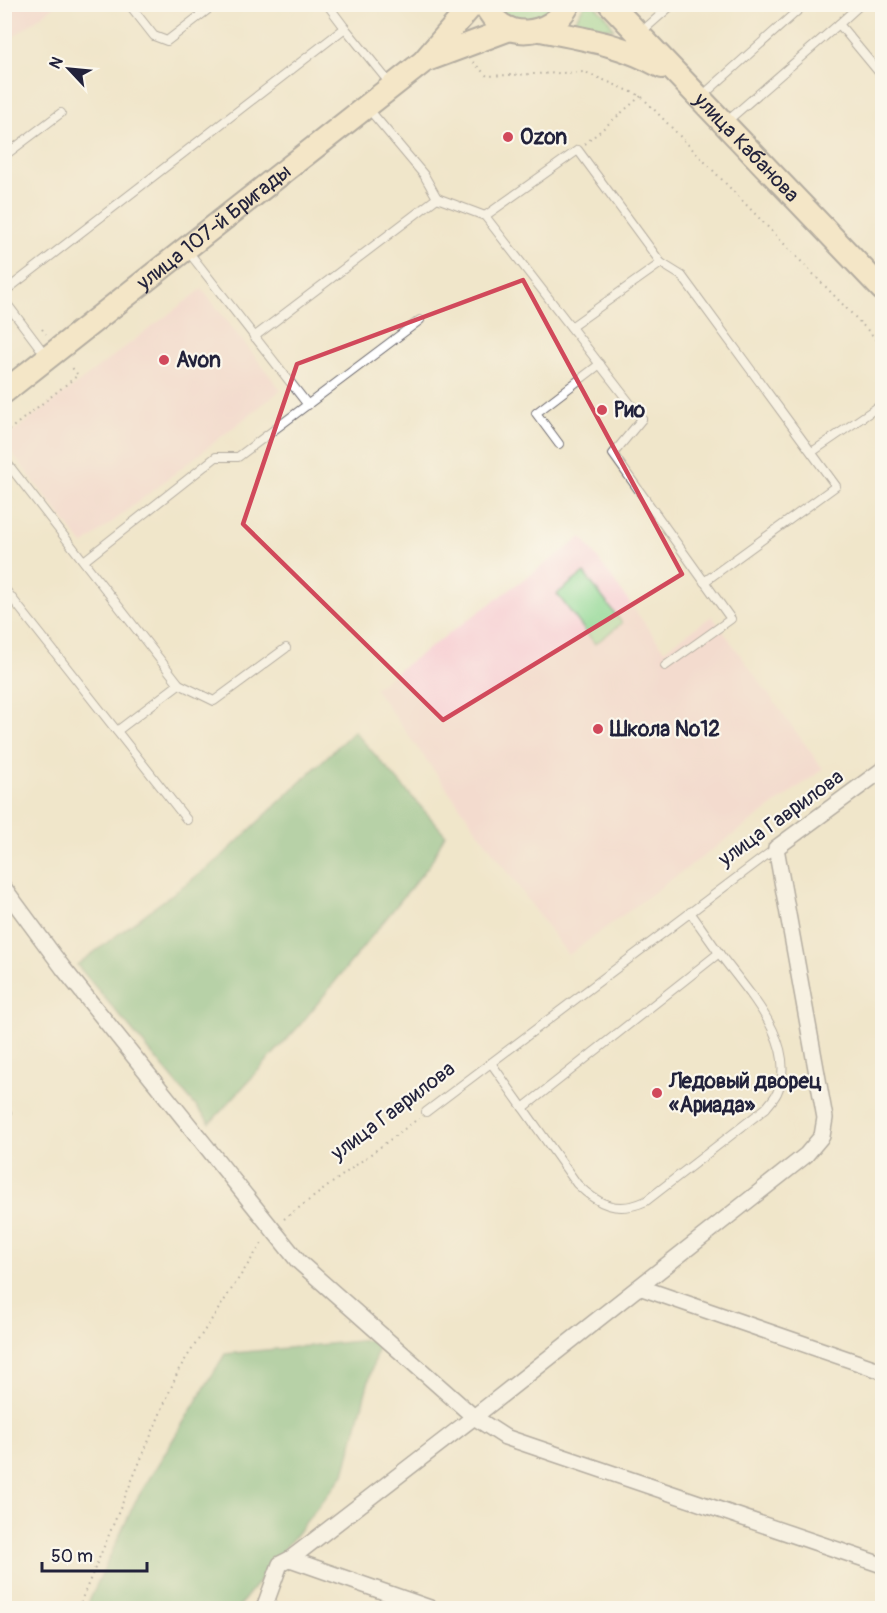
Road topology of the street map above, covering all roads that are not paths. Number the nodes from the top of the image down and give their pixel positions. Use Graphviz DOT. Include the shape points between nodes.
graph roads {
  1 [pos="133,4"];
  2 [pos="215,4"];
  3 [pos="327,4"];
  4 [pos="474,4"];
  5 [pos="485,4"];
  6 [pos="569,4"];
  7 [pos="610,4"];
  8 [pos="673,4"];
  9 [pos="805,4"];
  10 [pos="861,4"];
  11 [pos="839,24"];
  12 [pos="345,28"];
  13 [pos="510,29"];
  14 [pos="540,30"];
  15 [pos="638,35"];
  16 [pos="423,62"];
  17 [pos="679,76"];
  18 [pos="882,76"];
  19 [pos="392,86"];
  20 [pos="700,99"];
  21 [pos="366,106"];
  22 [pos="61,113"];
  23 [pos="724,124"];
  24 [pos="4,156"];
  25 [pos="437,198"];
  26 [pos="485,216"];
  27 [pos="186,249"];
  28 [pos="661,262"];
  29 [pos="882,289"];
  30 [pos="4,292"];
  31 [pos="4,300"];
  32 [pos="420,320"];
  33 [pos="572,327"];
  34 [pos="254,337"];
  35 [pos="53,354"];
  36 [pos="600,364"];
  37 [pos="4,392"];
  38 [pos="882,404"];
  39 [pos="308,405"];
  40 [pos="559,444"];
  41 [pos="812,452"];
  42 [pos="4,459"];
  43 [pos="84,561"];
  44 [pos="704,582"];
  45 [pos="4,588"];
  46 [pos="286,648"];
  47 [pos="665,666"];
  48 [pos="179,684"];
  49 [pos="117,731"];
  50 [pos="882,770"];
  51 [pos="187,820"];
  52 [pos="776,848"];
  53 [pos="4,888"];
  54 [pos="690,912"];
  55 [pos="719,953"];
  56 [pos="491,1063"];
  57 [pos="523,1108"];
  58 [pos="426,1112"];
  59 [pos="639,1287"];
  60 [pos="882,1371"];
  61 [pos="474,1417"];
  62 [pos="290,1559"];
  63 [pos="882,1565"];
  64 [pos="264,1608"];
  65 [pos="430,1608"];
  1 -- 2 [label="lane" via="132,8 154,36 167,41"];
  3 -- 12 [label="lane"];
  4 -- 16 [label="main road"];
  5 -- 13 [label="main road" via="497,22"];
  6 -- 14 [label="main road" via="553,24"];
  7 -- 15 [label="main road, улица Кабанова"];
  8 -- 15 [label="lane"];
  9 -- 20 [label="lane"];
  10 -- 11 [label="lane"];
  11 -- 18 [label="lane"];
  11 -- 23 [label="lane"];
  12 -- 19 [label="lane"];
  12 -- 30 [label="lane"];
  13 -- 14 [label="main road"];
  13 -- 16 [label="main road"];
  14 -- 17 [label="main road" via="612,44"];
  15 -- 17 [label="main road, улица Кабанова"];
  16 -- 19 [label="main road, улица 107-й Бригады"];
  17 -- 20 [label="main road, улица Кабанова"];
  19 -- 21 [label="main road, улица 107-й Бригады"];
  20 -- 23 [label="main road, улица Кабанова"];
  21 -- 25 [label="lane" via="424,175"];
  21 -- 27 [label="main road, улица 107-й Бригады"];
  22 -- 24 [label="lane"];
  23 -- 29 [label="main road, улица Кабанова"];
  25 -- 26 [label="lane"];
  25 -- 34 [label="lane"];
  26 -- 28 [label="lane" via="578,150"];
  26 -- 33 [label="lane"];
  27 -- 34 [label="lane"];
  27 -- 35 [label="main road, улица 107-й Бригады"];
  28 -- 33 [label="lane"];
  28 -- 41 [label="lane" via="682,276"];
  31 -- 35 [label="lane"];
  32 -- 39 [label="lane"];
  33 -- 36 [label="lane"];
  34 -- 39 [label="lane"];
  35 -- 37 [label="main road, улица 107-й Бригады"];
  36 -- 40 [label="lane" via="536,413"];
  36 -- 44 [label="lane" via="642,419 613,454"];
  38 -- 41 [label="lane"];
  39 -- 43 [label="lane" via="238,458 216,457"];
  41 -- 44 [label="lane" via="836,486"];
  42 -- 43 [label="lane"];
  43 -- 48 [label="lane"];
  44 -- 47 [label="lane" via="731,619"];
  45 -- 49 [label="lane"];
  46 -- 48 [label="lane" via="214,701"];
  48 -- 49 [label="lane"];
  49 -- 51 [label="lane"];
  50 -- 52 [label="street, улица Гаврилова"];
  52 -- 54 [label="lane, улица Гаврилова"];
  52 -- 59 [label="street" via="825,1118 822,1136 806,1155"];
  53 -- 61 [label="street" via="63,968 298,1261"];
  54 -- 55 [label="lane"];
  54 -- 56 [label="lane, улица Гаврилова"];
  55 -- 57 [label="lane"];
  55 -- 57 [label="lane" via="774,1029 781,1051 782,1076 777,1094 766,1108 632,1208 600,1203 588,1195"];
  56 -- 57 [label="lane"];
  56 -- 58 [label="lane, улица Гаврилова"];
  59 -- 60 [label="street"];
  59 -- 61 [label="street"];
  61 -- 62 [label="street"];
  61 -- 63 [label="street" via="505,1437"];
  62 -- 64 [label="street" via="280,1564"];
  62 -- 65 [label="street"];
}
